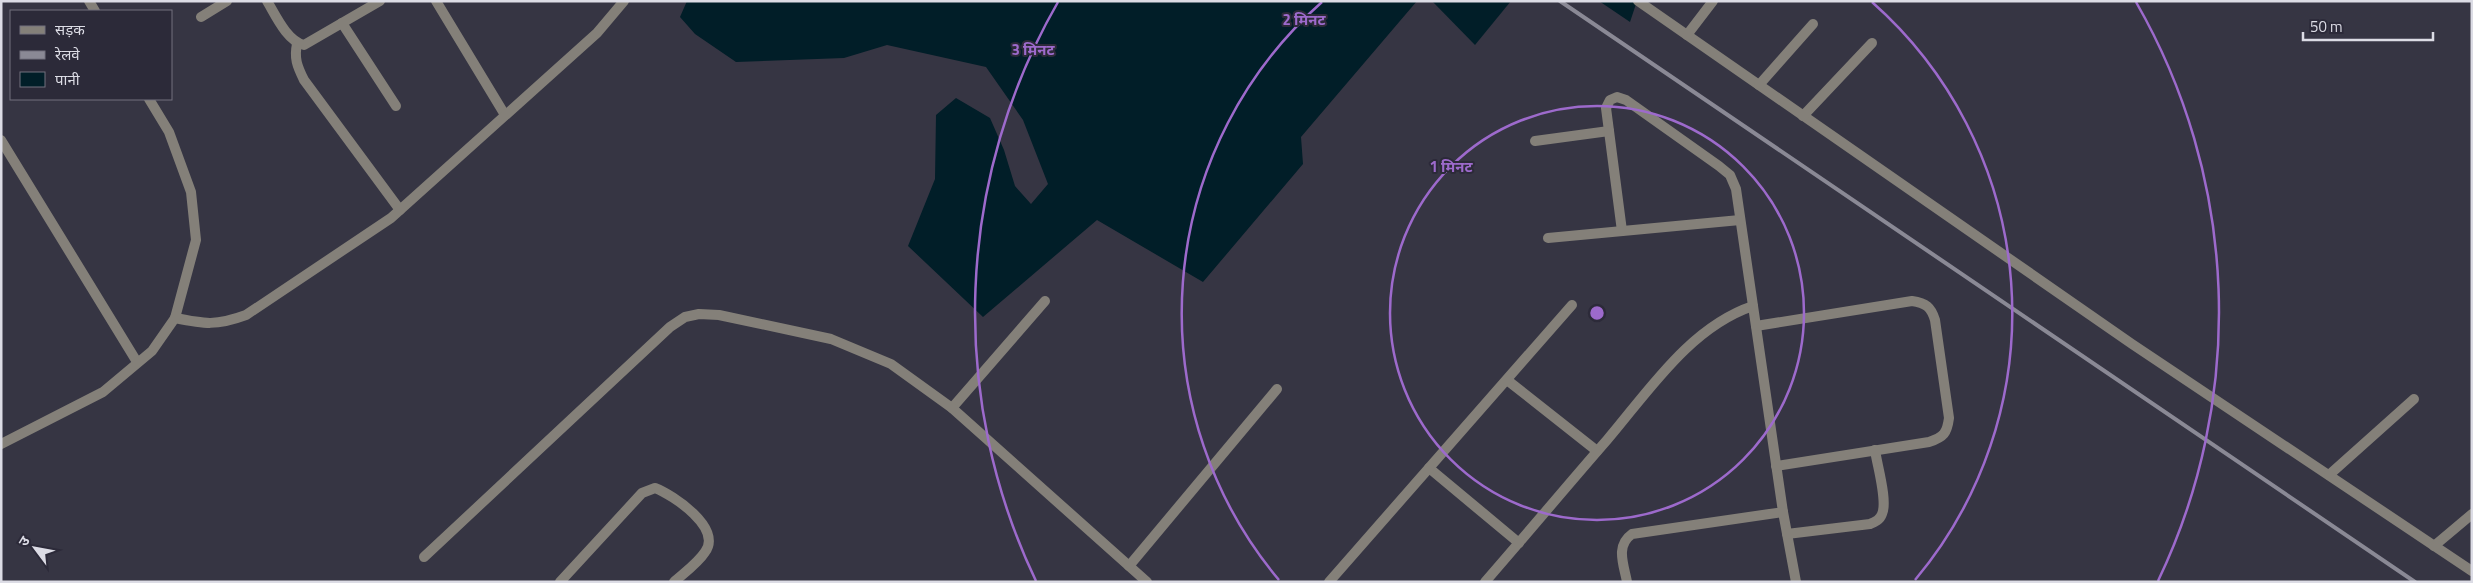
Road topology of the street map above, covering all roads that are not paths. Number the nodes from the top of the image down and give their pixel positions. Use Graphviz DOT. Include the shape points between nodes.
graph roads {
  1 [pos="227,1"];
  2 [pos="267,1"];
  3 [pos="380,1"];
  4 [pos="436,1"];
  5 [pos="624,1"];
  6 [pos="1638,1"];
  7 [pos="1713,1"];
  8 [pos="201,17"];
  9 [pos="342,23"];
  10 [pos="1813,24"];
  11 [pos="1687,35"];
  12 [pos="1872,42"];
  13 [pos="297,44"];
  14 [pos="1759,85"];
  15 [pos="150,100"];
  16 [pos="396,106"];
  17 [pos="506,115"];
  18 [pos="1803,116"];
  19 [pos="1609,132"];
  20 [pos="1,140"];
  21 [pos="1534,141"];
  22 [pos="6,157"];
  23 [pos="400,210"];
  24 [pos="1740,220"];
  25 [pos="1622,231"];
  26 [pos="1548,238"];
  27 [pos="1044,301"];
  28 [pos="1572,305"];
  29 [pos="1753,306"];
  30 [pos="175,318"];
  31 [pos="1756,326"];
  32 [pos="137,362"];
  33 [pos="1507,380"];
  34 [pos="1277,389"];
  35 [pos="2414,399"];
  36 [pos="952,408"];
  37 [pos="1,444"];
  38 [pos="1875,450"];
  39 [pos="1597,451"];
  40 [pos="1776,466"];
  41 [pos="1429,468"];
  42 [pos="2330,475"];
  43 [pos="1783,512"];
  44 [pos="2472,514"];
  45 [pos="1787,534"];
  46 [pos="1519,543"];
  47 [pos="2434,546"];
  48 [pos="424,557"];
  49 [pos="1128,566"];
  50 [pos="2472,571"];
  51 [pos="560,582"];
  52 [pos="674,582"];
  53 [pos="1147,582"];
  54 [pos="1329,582"];
  55 [pos="1485,582"];
  56 [pos="1627,582"];
  57 [pos="1796,582"];
  1 -- 8 [label="street"];
  2 -- 13 [label="street"];
  3 -- 9 [label="street"];
  4 -- 17 [label="street"];
  5 -- 17 [label="street" via="597,33"];
  6 -- 11 [label="street"];
  7 -- 11 [label="street"];
  9 -- 13 [label="street" via="304,45"];
  9 -- 16 [label="street"];
  10 -- 14 [label="street"];
  11 -- 14 [label="street"];
  12 -- 18 [label="street"];
  13 -- 23 [label="street" via="294,56 304,80"];
  14 -- 18 [label="street"];
  15 -- 30 [label="street" via="170,132 191,192 196,240"];
  17 -- 23 [label="street"];
  18 -- 42 [label="street" via="2132,344"];
  19 -- 21 [label="street"];
  19 -- 24 [label="street" via="1606,108 1610,100 1617,97 1626,100 1730,175 1736,190"];
  19 -- 25 [label="street"];
  20 -- 22 [label="street"];
  22 -- 32 [label="street"];
  23 -- 30 [label="street" via="246,315 222,323 202,324"];
  24 -- 25 [label="street"];
  24 -- 29 [label="street"];
  25 -- 26 [label="street"];
  27 -- 36 [label="street"];
  28 -- 33 [label="street"];
  29 -- 31 [label="street"];
  29 -- 39 [label="street" via="1735,312 1715,325 1676,360"];
  30 -- 32 [label="street" via="152,351"];
  31 -- 38 [label="street" via="1912,301 1924,303 1931,310 1936,320 1949,418 1947,432 1929,442"];
  31 -- 40 [label="street"];
  32 -- 37 [label="street" via="103,392"];
  33 -- 39 [label="street"];
  33 -- 41 [label="street"];
  34 -- 49 [label="street"];
  35 -- 42 [label="street"];
  36 -- 48 [label="street" via="891,364 831,340 719,315 685,316"];
  36 -- 49 [label="street"];
  38 -- 40 [label="street"];
  38 -- 45 [label="street" via="1884,504 1880,519 1870,524"];
  39 -- 46 [label="street"];
  40 -- 43 [label="street"];
  41 -- 46 [label="street"];
  41 -- 54 [label="street"];
  42 -- 47 [label="street"];
  43 -- 45 [label="street"];
  43 -- 56 [label="street" via="1632,534 1624,540 1621,548"];
  44 -- 47 [label="street"];
  45 -- 57 [label="street"];
  46 -- 55 [label="street"];
  47 -- 50 [label="street"];
  49 -- 53 [label="street"];
  51 -- 52 [label="street" via="642,493 655,488 671,495 704,524 709,539 706,551"];
}
